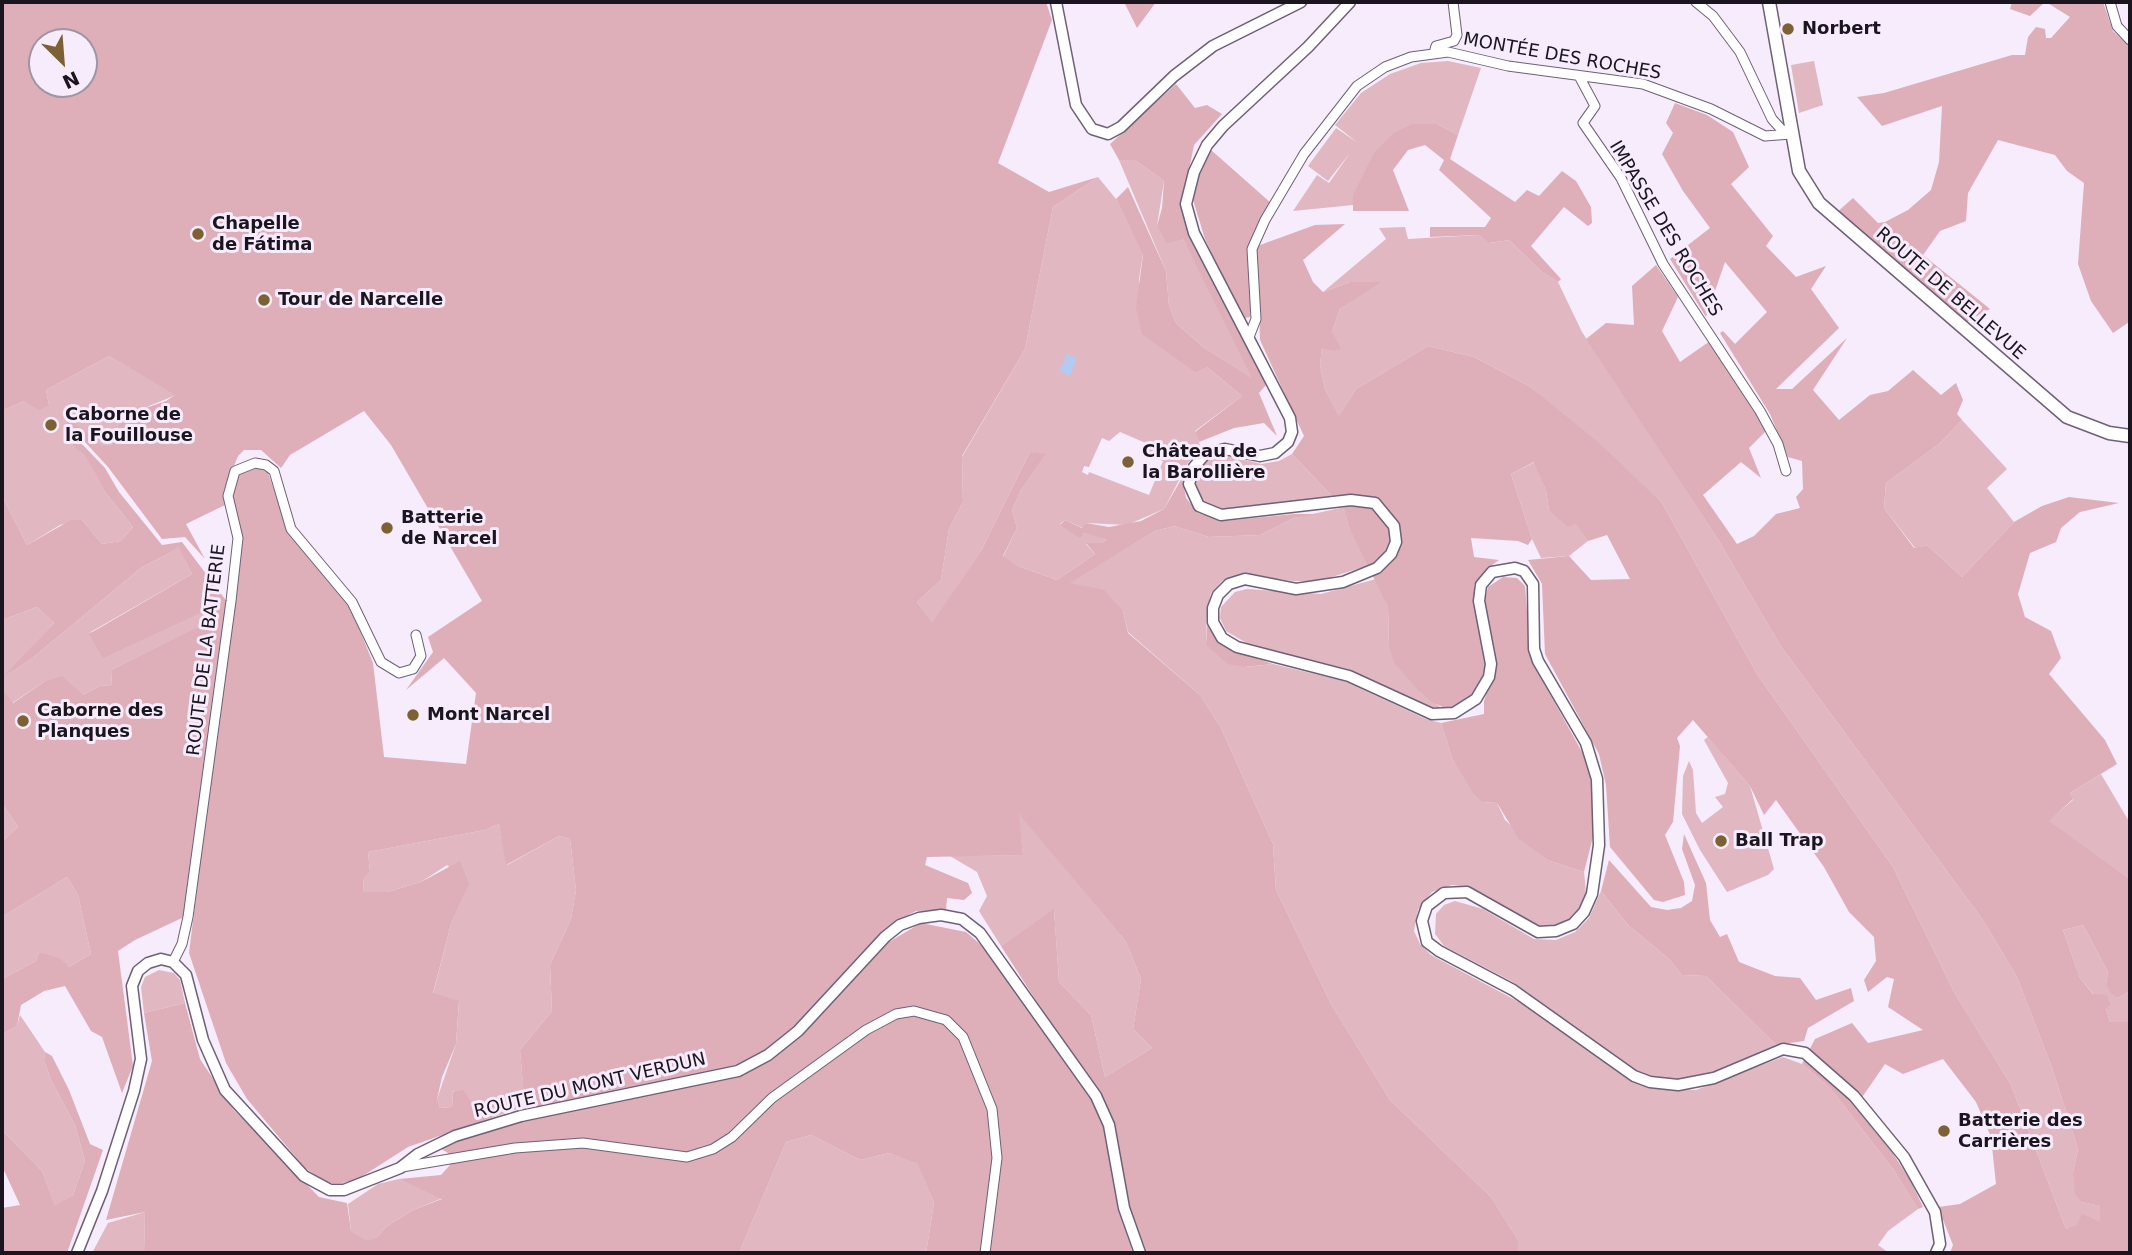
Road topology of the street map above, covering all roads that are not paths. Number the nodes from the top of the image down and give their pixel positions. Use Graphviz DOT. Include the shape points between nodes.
graph roads {
  1 [pos="1056,2"];
  2 [pos="1301,2"];
  3 [pos="1350,2"];
  4 [pos="1453,2"];
  5 [pos="1696,2"];
  6 [pos="1769,2"];
  7 [pos="2110,2"];
  8 [pos="2130,40"];
  9 [pos="1434,53"];
  10 [pos="1579,76"];
  11 [pos="1791,134"];
  12 [pos="1250,337"];
  13 [pos="2130,436"];
  14 [pos="1786,471"];
  15 [pos="416,635"];
  16 [pos="173,962"];
  17 [pos="400,1168"];
  18 [pos="78,1253"];
  19 [pos="985,1253"];
  20 [pos="1140,1253"];
  21 [pos="1936,1253"];
  1 -- 2 [label="street" via="1076,105 1092,129 1108,134 1213,46"];
  3 -- 12 [label="street" via="1223,126 1194,172 1186,204 1194,233"];
  4 -- 9 [label="street" via="1457,35 1454,41 1436,46"];
  5 -- 11 [label="street" via="1713,16 1740,52 1772,118"];
  6 -- 11 [label="main road, ROUTE DE BELLEVUE"];
  7 -- 8 [label="street" via="2122,34"];
  9 -- 10 [label="street, MONTÉE DES ROCHES"];
  9 -- 12 [label="street, MONTÉE DES ROCHES" via="1385,67 1357,86 1304,154 1252,249 1256,319"];
  10 -- 11 [label="street, MONTÉE DES ROCHES" via="1643,84 1711,109 1765,136"];
  10 -- 14 [label="street, IMPASSE DES ROCHES" via="1595,106 1583,123 1621,178 1663,264 1760,411"];
  11 -- 13 [label="main road, ROUTE DE BELLEVUE" via="1799,172 1826,211 2067,417"];
  12 -- 21 [label="street" via="1290,418 1292,432 1275,453 1260,456 1225,449 1205,454 1194,467 1189,484 1199,506 1231,516 1351,500 1375,503 1394,526 1396,542 1377,568 1343,582 1296,589 1245,579 1229,584 1213,608 1213,622 1222,638 1245,649 1349,676 1432,714 1454,713 1476,699 1489,677 1481,586 1492,572 1515,568 1524,571 1533,584 1538,660 1593,761 1599,795 1597,864 1592,894 1573,924 1538,932 1467,892 1444,893 1427,906 1422,921 1427,942 1513,990 1634,1076 1650,1082 1678,1085 1714,1078 1783,1049 1805,1053 1854,1096 1904,1157 1934,1212 1940,1244"];
  15 -- 16 [label="street, ROUTE DE LA BATTERIE" via="421,656 413,669 398,673 381,662 352,602 292,529 274,471 255,463 235,471 228,496 238,538 232,588 188,917"];
  16 -- 17 [label="street, ROUTE DU MONT VERDUN" via="186,975 203,1040 226,1090 304,1176 330,1190 344,1190"];
  16 -- 18 [label="street" via="148,963 138,971 132,986 141,1059 102,1191"];
  17 -- 19 [label="street" via="515,1147 583,1143 687,1157 732,1137 772,1098 866,1030 896,1014 914,1011 946,1020 963,1037 992,1109 997,1158"];
  17 -- 20 [label="street, ROUTE DU MONT VERDUN" via="455,1136 521,1116 738,1071 798,1031 900,925 941,915 962,919 980,933 1096,1096 1109,1125 1124,1208"];
}
